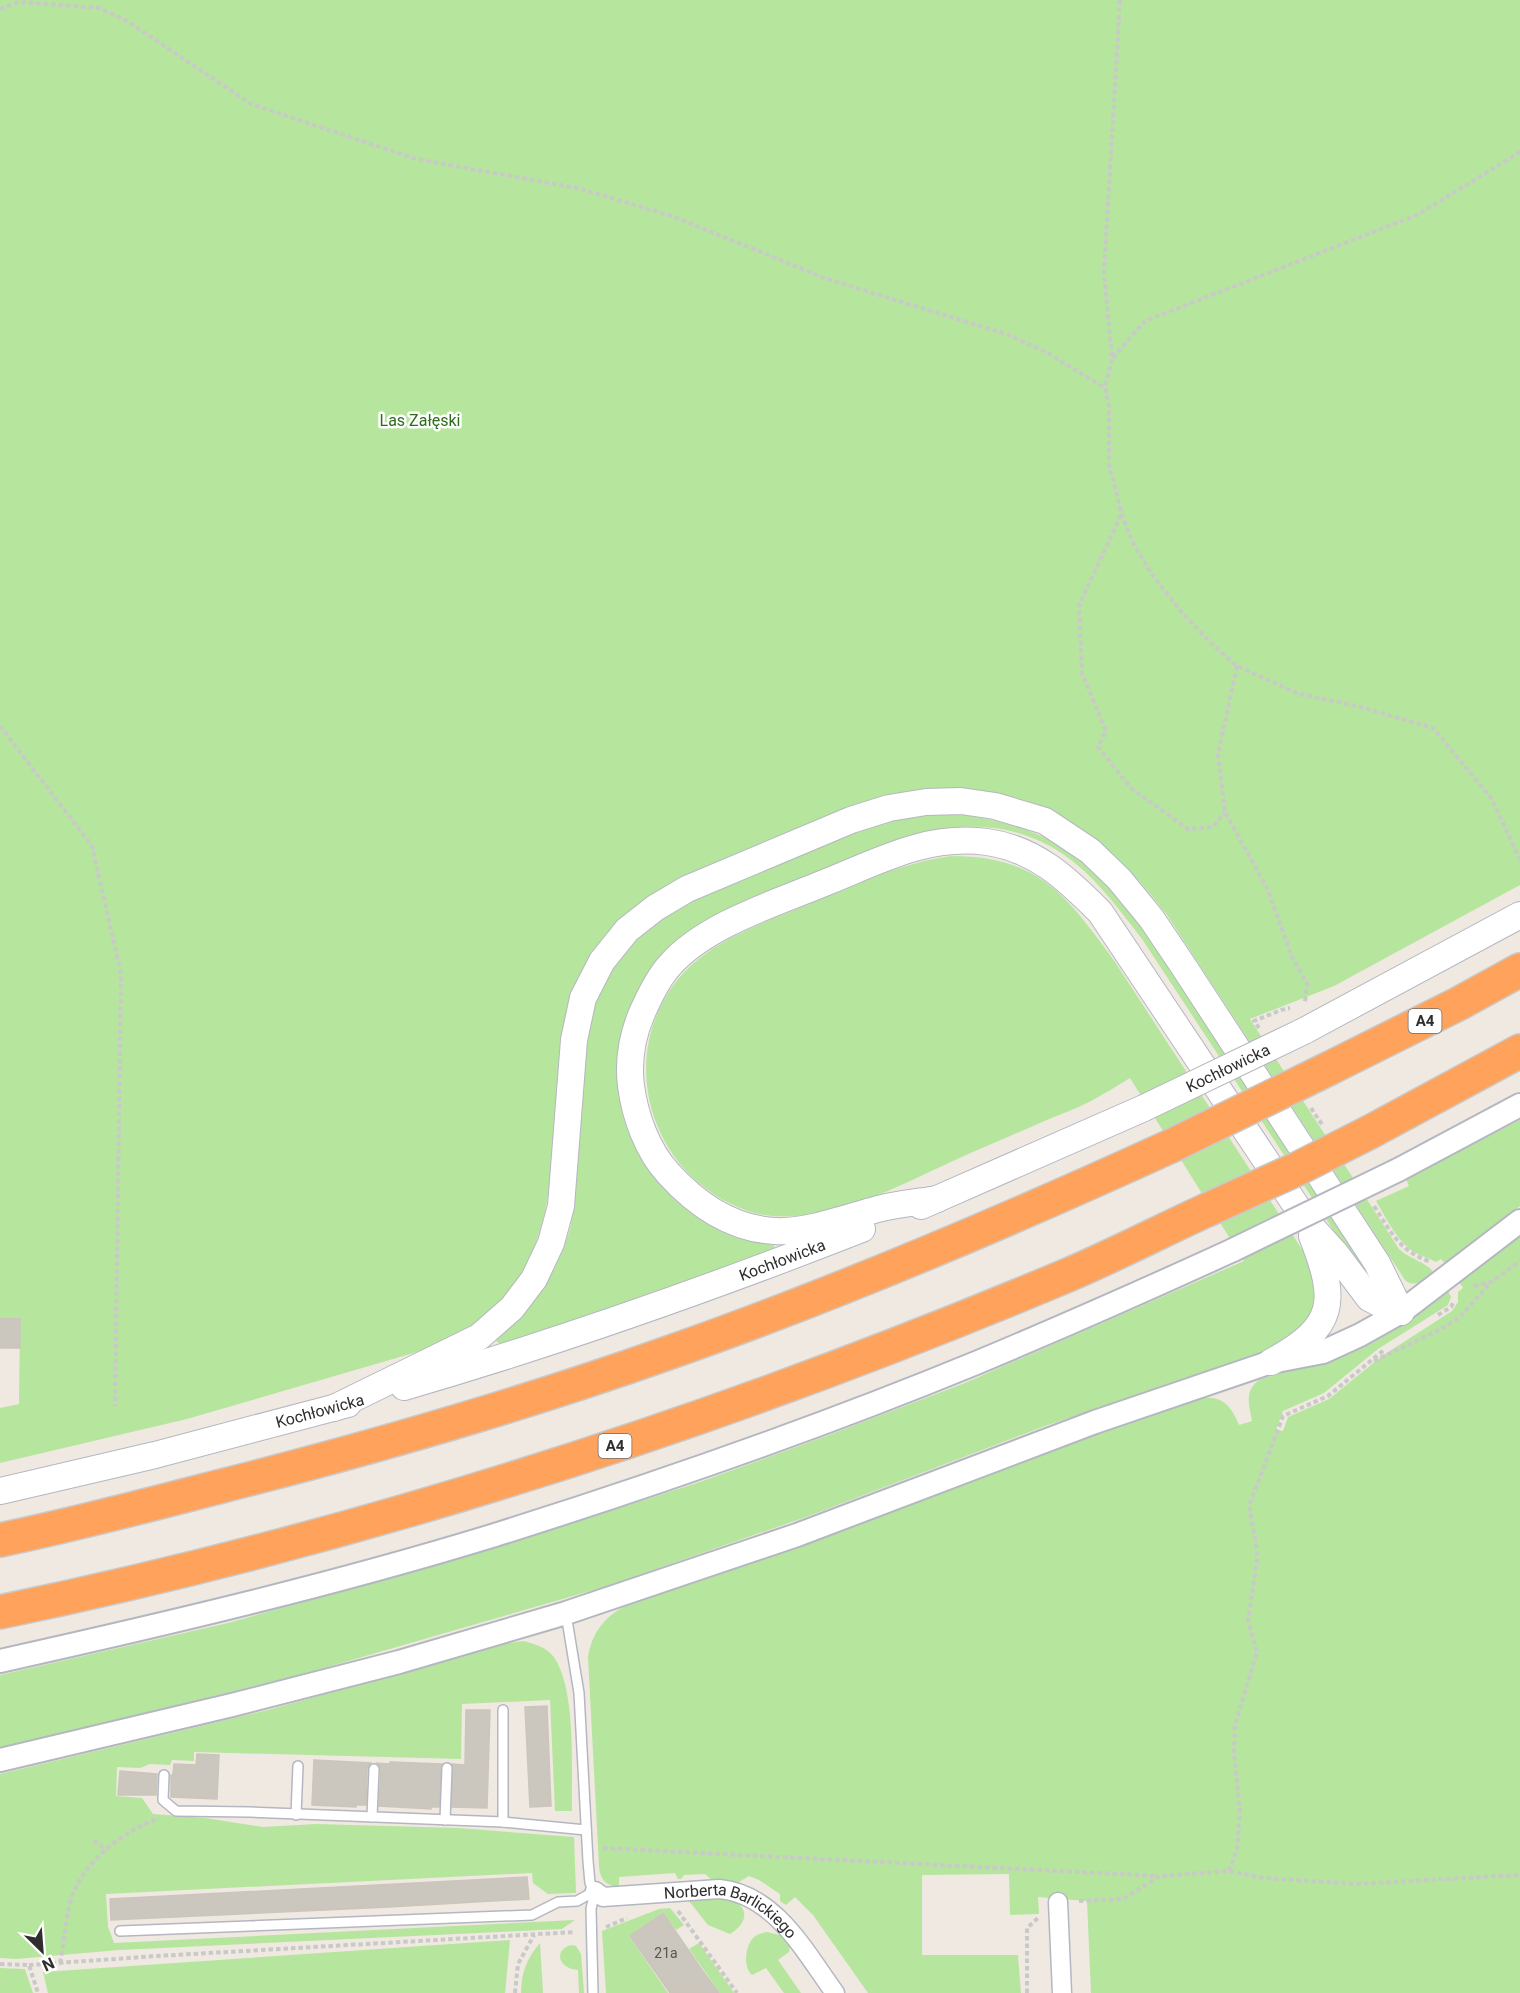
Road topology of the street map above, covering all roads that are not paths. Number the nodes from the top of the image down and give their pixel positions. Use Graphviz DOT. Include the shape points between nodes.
graph roads {
  1 [pos="1520,915"];
  2 [pos="1520,970"];
  3 [pos="1520,1050"];
  4 [pos="1520,1105"];
  5 [pos="937,1199"];
  6 [pos="1520,1221"];
  7 [pos="1307,1222"];
  8 [pos="1401,1312"];
  9 [pos="1271,1362"];
  10 [pos="334,1408"];
  11 [pos="0,1491"];
  12 [pos="0,1540"];
  13 [pos="0,1612"];
  14 [pos="566,1612"];
  15 [pos="0,1661"];
  16 [pos="503,1710"];
  17 [pos="0,1760"];
  18 [pos="298,1766"];
  19 [pos="447,1768"];
  20 [pos="374,1769"];
  21 [pos="164,1775"];
  22 [pos="296,1815"];
  23 [pos="372,1817"];
  24 [pos="445,1820"];
  25 [pos="503,1822"];
  26 [pos="586,1830"];
  27 [pos="595,1891"];
  28 [pos="1058,1902"];
  29 [pos="120,1931"];
  30 [pos="593,1993"];
  31 [pos="834,1993"];
  32 [pos="1062,1993"];
  1 -- 5 [label="main road, Kochłowicka, bridge" via="1304,1030 1144,1108"];
  2 -- 12 [label="highway, A4, bridge" via="1171,1146 921,1257 775,1314 467,1418 305,1465"];
  3 -- 13 [label="highway, A4, bridge" via="1297,1169 1070,1273 788,1386 452,1498 203,1567"];
  4 -- 15 [label="street, bridge" via="1398,1170 1117,1303 784,1438 491,1536 216,1612"];
  5 -- 7 [label="main road" via="776,1232 738,1225 712,1211 685,1192 660,1165 639,1123 629,1069 634,1030 670,965 697,942 734,920 909,848 952,840 989,842 1031,854 1066,878 1100,912"];
  5 -- 10 [label="main road, Kochłowicka" via="646,1311"];
  6 -- 8 [label="street"];
  7 -- 8 [label="main road" via="1369,1298"];
  7 -- 9 [label="main road" via="1323,1265 1329,1302 1316,1331"];
  8 -- 9 [label="street" via="1323,1352"];
  8 -- 10 [label="main road" via="1377,1263 1338,1203 1151,918 1119,879 1090,851 1045,821 995,806 961,801 926,802 851,819 687,889 627,930 602,961 583,998 574,1040 561,1206 551,1243 534,1279 512,1308 479,1337"];
  9 -- 14 [label="street" via="1095,1422 797,1535"];
  10 -- 11 [label="main road, Kochłowicka"];
  14 -- 17 [label="street" via="399,1662"];
  14 -- 26 [label="lane" via="579,1693"];
  16 -- 25 [label="lane"];
  18 -- 22 [label="lane"];
  19 -- 24 [label="lane"];
  20 -- 23 [label="lane"];
  21 -- 22 [label="lane" via="163,1800 176,1811"];
  22 -- 23 [label="lane"];
  23 -- 24 [label="lane"];
  24 -- 25 [label="lane"];
  25 -- 26 [label="lane"];
  26 -- 27 [label="lane" via="590,1883"];
  27 -- 29 [label="lane" via="532,1915"];
  27 -- 30 [label="lane" via="591,1909"];
  27 -- 31 [label="street, Norberta Barlickiego" via="603,1897 719,1889 743,1894 764,1906 792,1933"];
  28 -- 32 [label="street"];
}
